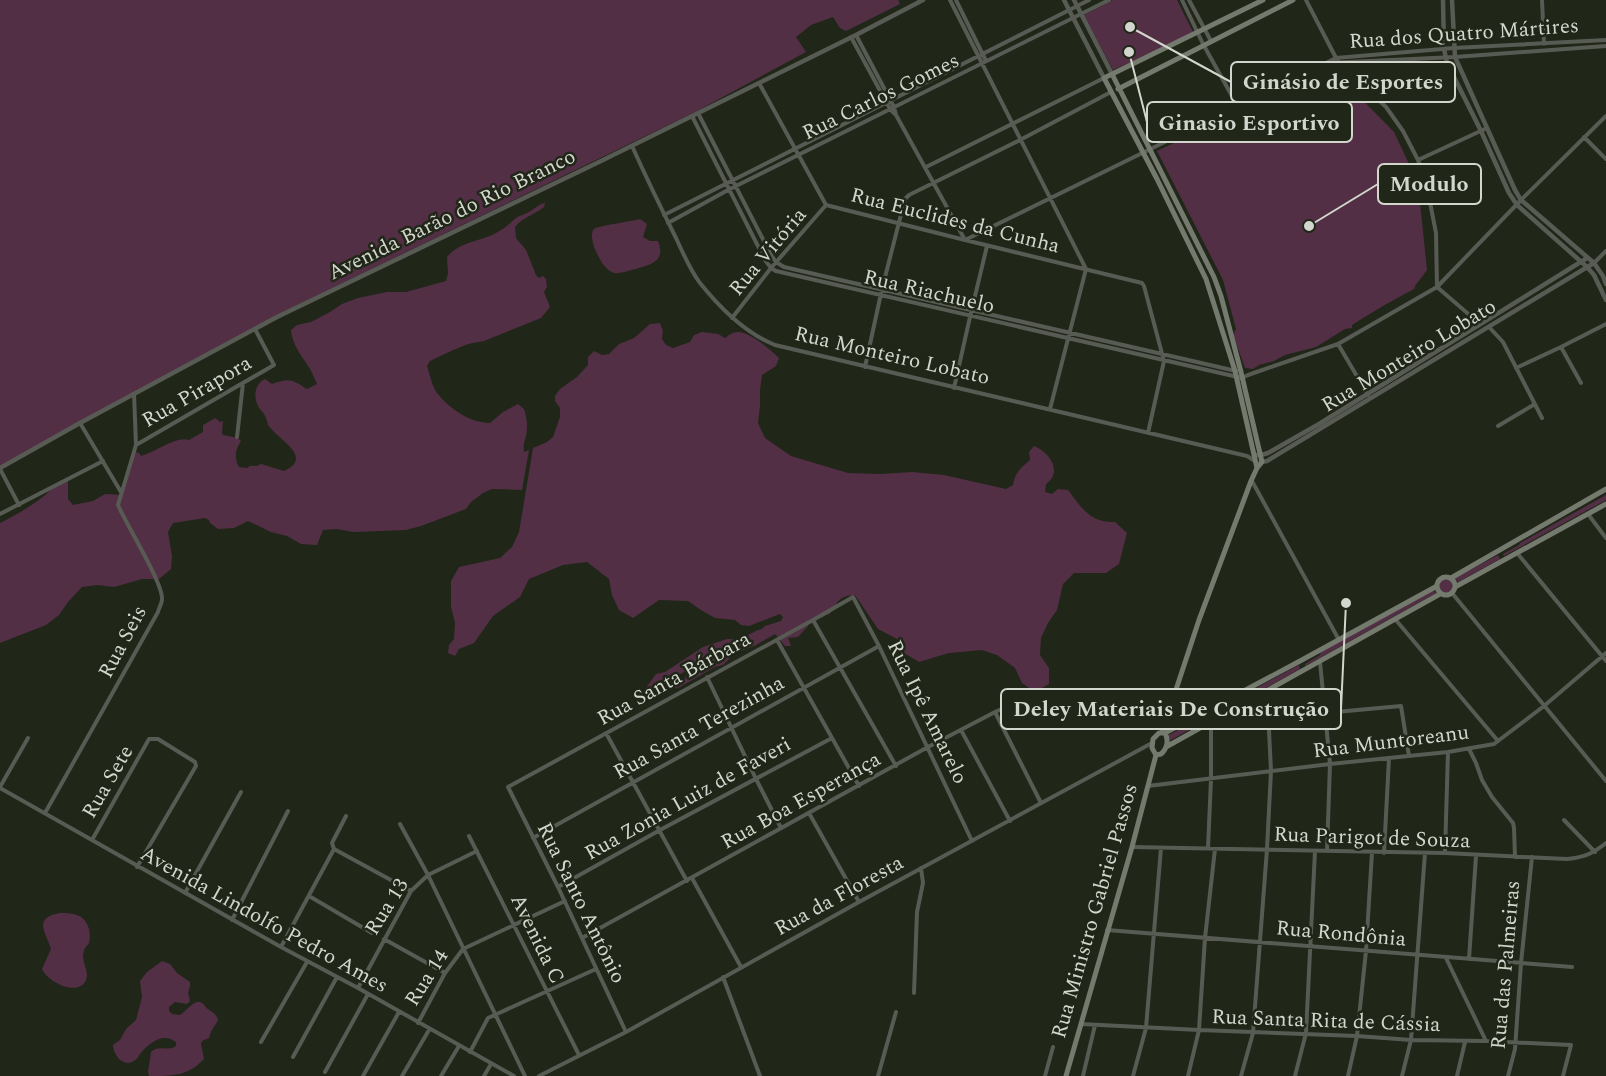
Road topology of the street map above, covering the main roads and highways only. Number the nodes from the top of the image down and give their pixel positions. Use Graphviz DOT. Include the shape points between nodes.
graph roads {
  1 [pos="1263,0"];
  2 [pos="1293,0"];
  3 [pos="1248,7"];
  4 [pos="1255,19"];
  5 [pos="1112,74"];
  6 [pos="1119,88"];
  7 [pos="1111,92"];
  8 [pos="1160,178"];
  9 [pos="1606,489"];
  10 [pos="1606,504"];
  11 [pos="1498,552"];
  12 [pos="1503,561"];
  13 [pos="1451,578"];
  14 [pos="1437,586"];
  15 [pos="1454,590"];
  16 [pos="1440,594"];
  17 [pos="1300,661"];
  18 [pos="1304,670"];
  19 [pos="1164,733"];
  20 [pos="1166,747"];
  21 [pos="1156,755"];
  22 [pos="1066,1076"];
  1 -- 3 [label="main road"];
  2 -- 4 [label="main road"];
  3 -- 4 [label="main road"];
  3 -- 5 [label="main road"];
  4 -- 6 [label="main road"];
  5 -- 6 [label="main road"];
  5 -- 7 [label="main road" via="1104,78"];
  6 -- 7 [label="main road"];
  6 -- 8 [label="main road"];
  7 -- 8 [label="main road" via="1142,153"];
  8 -- 19 [label="main road" via="1221,296 1258,460 1199,620"];
  9 -- 11 [label="main road"];
  10 -- 12 [label="main road"];
  11 -- 12 [label="main road"];
  11 -- 13 [label="main road"];
  12 -- 15 [label="main road"];
  13 -- 14 [label="main road" via="1442,578"];
  13 -- 15 [label="main road"];
  14 -- 16 [label="main road"];
  14 -- 17 [label="main road"];
  15 -- 16 [label="main road" via="1446,596"];
  16 -- 18 [label="main road"];
  17 -- 18 [label="main road"];
  17 -- 19 [label="main road"];
  18 -- 20 [label="main road"];
  19 -- 20 [label="main road" via="1168,739"];
  19 -- 21 [label="main road, Rua Ministro Gabriel Passos" via="1156,735 1153,742"];
  20 -- 21 [label="main road"];
  21 -- 22 [label="main road, Rua Ministro Gabriel Passos"];
}
